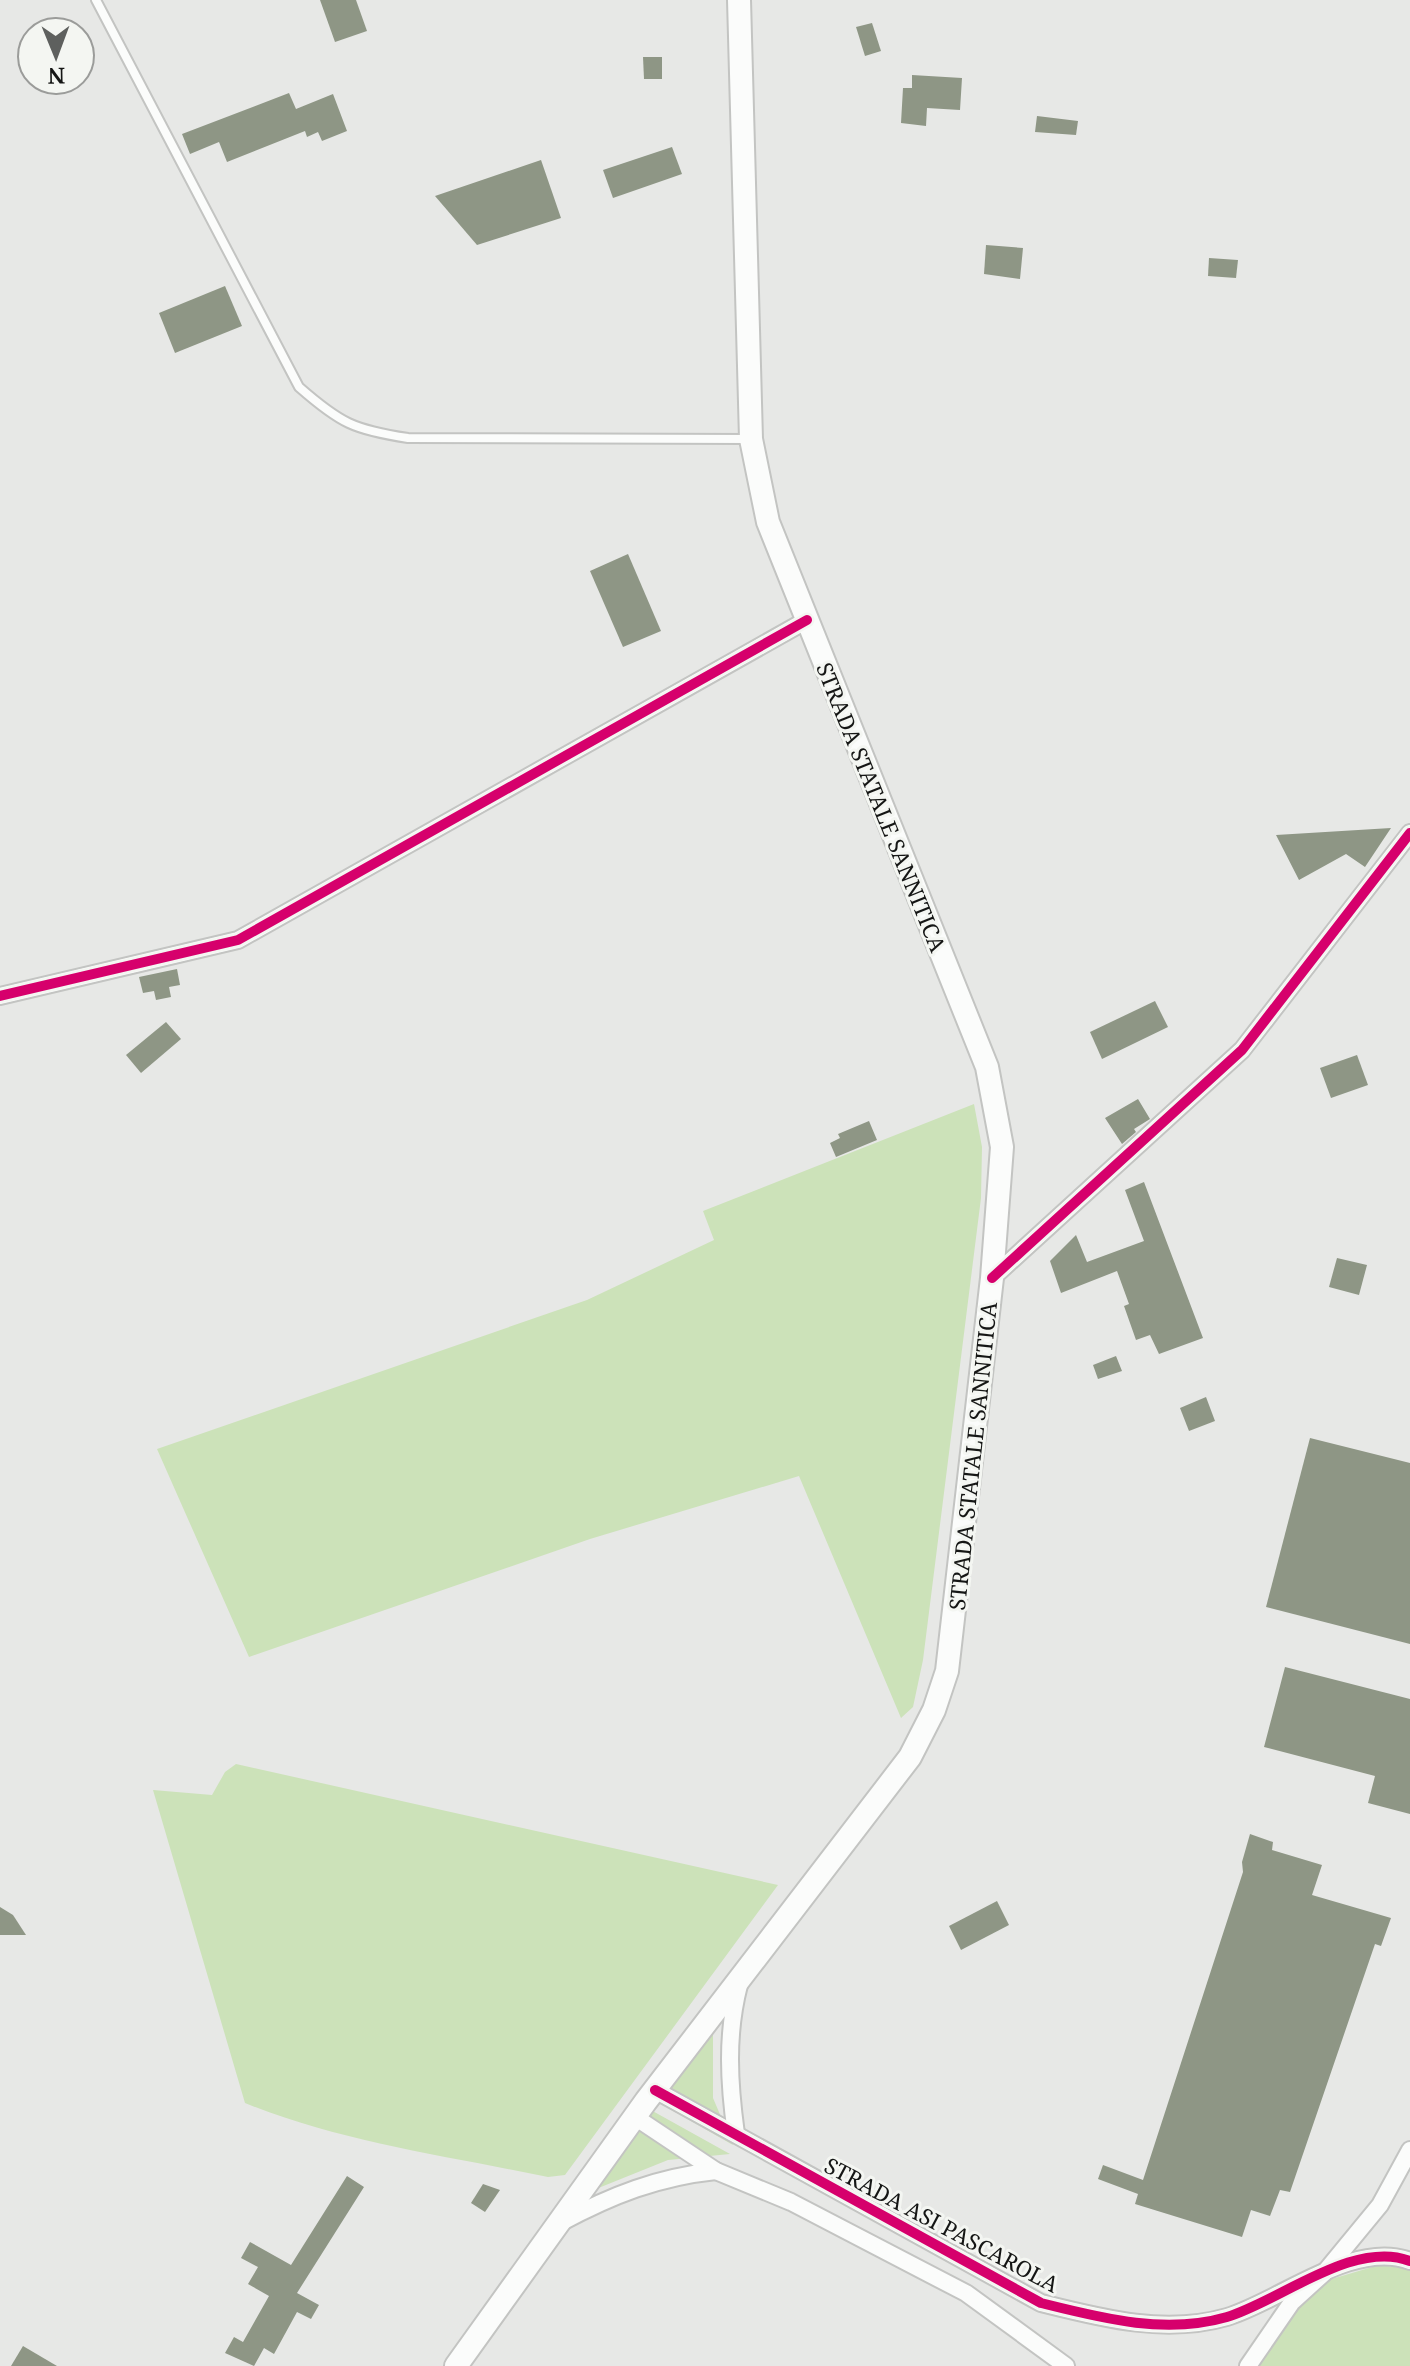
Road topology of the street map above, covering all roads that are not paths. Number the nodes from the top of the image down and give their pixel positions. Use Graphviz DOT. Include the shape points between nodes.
graph roads {
  1 [pos="96,0"];
  2 [pos="739,0"];
  3 [pos="751,439"];
  4 [pos="807,620"];
  5 [pos="1410,833"];
  6 [pos="0,996"];
  7 [pos="992,1278"];
  8 [pos="740,1979"];
  9 [pos="655,2090"];
  10 [pos="635,2117"];
  11 [pos="736,2134"];
  12 [pos="1410,2150"];
  13 [pos="716,2171"];
  14 [pos="559,2224"];
  15 [pos="1410,2261"];
  16 [pos="1324,2273"];
  17 [pos="456,2366"];
  18 [pos="1066,2366"];
  19 [pos="1248,2366"];
  1 -- 3 [label="lane" via="299,387 329,414 359,430 408,438"];
  2 -- 3 [label="main road, STRADA STATALE SANNITICA"];
  3 -- 4 [label="main road, STRADA STATALE SANNITICA" via="768,522"];
  4 -- 6 [label="street" via="261,929 199,950"];
  4 -- 7 [label="main road, STRADA STATALE SANNITICA" via="987,1067 1002,1147"];
  5 -- 7 [label="street" via="1242,1050"];
  7 -- 8 [label="main road, STRADA STATALE SANNITICA" via="947,1671 934,1710 910,1757"];
  8 -- 9 [label="main road, STRADA STATALE SANNITICA"];
  8 -- 11 [label="street" via="729,2049"];
  9 -- 10 [label="main road, STRADA STATALE SANNITICA"];
  9 -- 11 [label="street, STRADA ASI PASCAROLA"];
  10 -- 13 [label="street"];
  10 -- 14 [label="main road, STRADA STATALE SANNITICA"];
  11 -- 16 [label="street, STRADA ASI PASCAROLA" via="1041,2303 1104,2319 1163,2326 1227,2317"];
  12 -- 16 [label="street, STRADA ASI PASCAROLA" via="1380,2205"];
  13 -- 14 [label="street" via="636,2186"];
  13 -- 18 [label="street" via="791,2202 966,2293"];
  14 -- 17 [label="main road, STRADA STATALE SANNITICA"];
  15 -- 16 [label="street, STRADA ASI PASCAROLA" via="1379,2256"];
  16 -- 19 [label="street, STRADA ASI PASCAROLA" via="1292,2302"];
}
